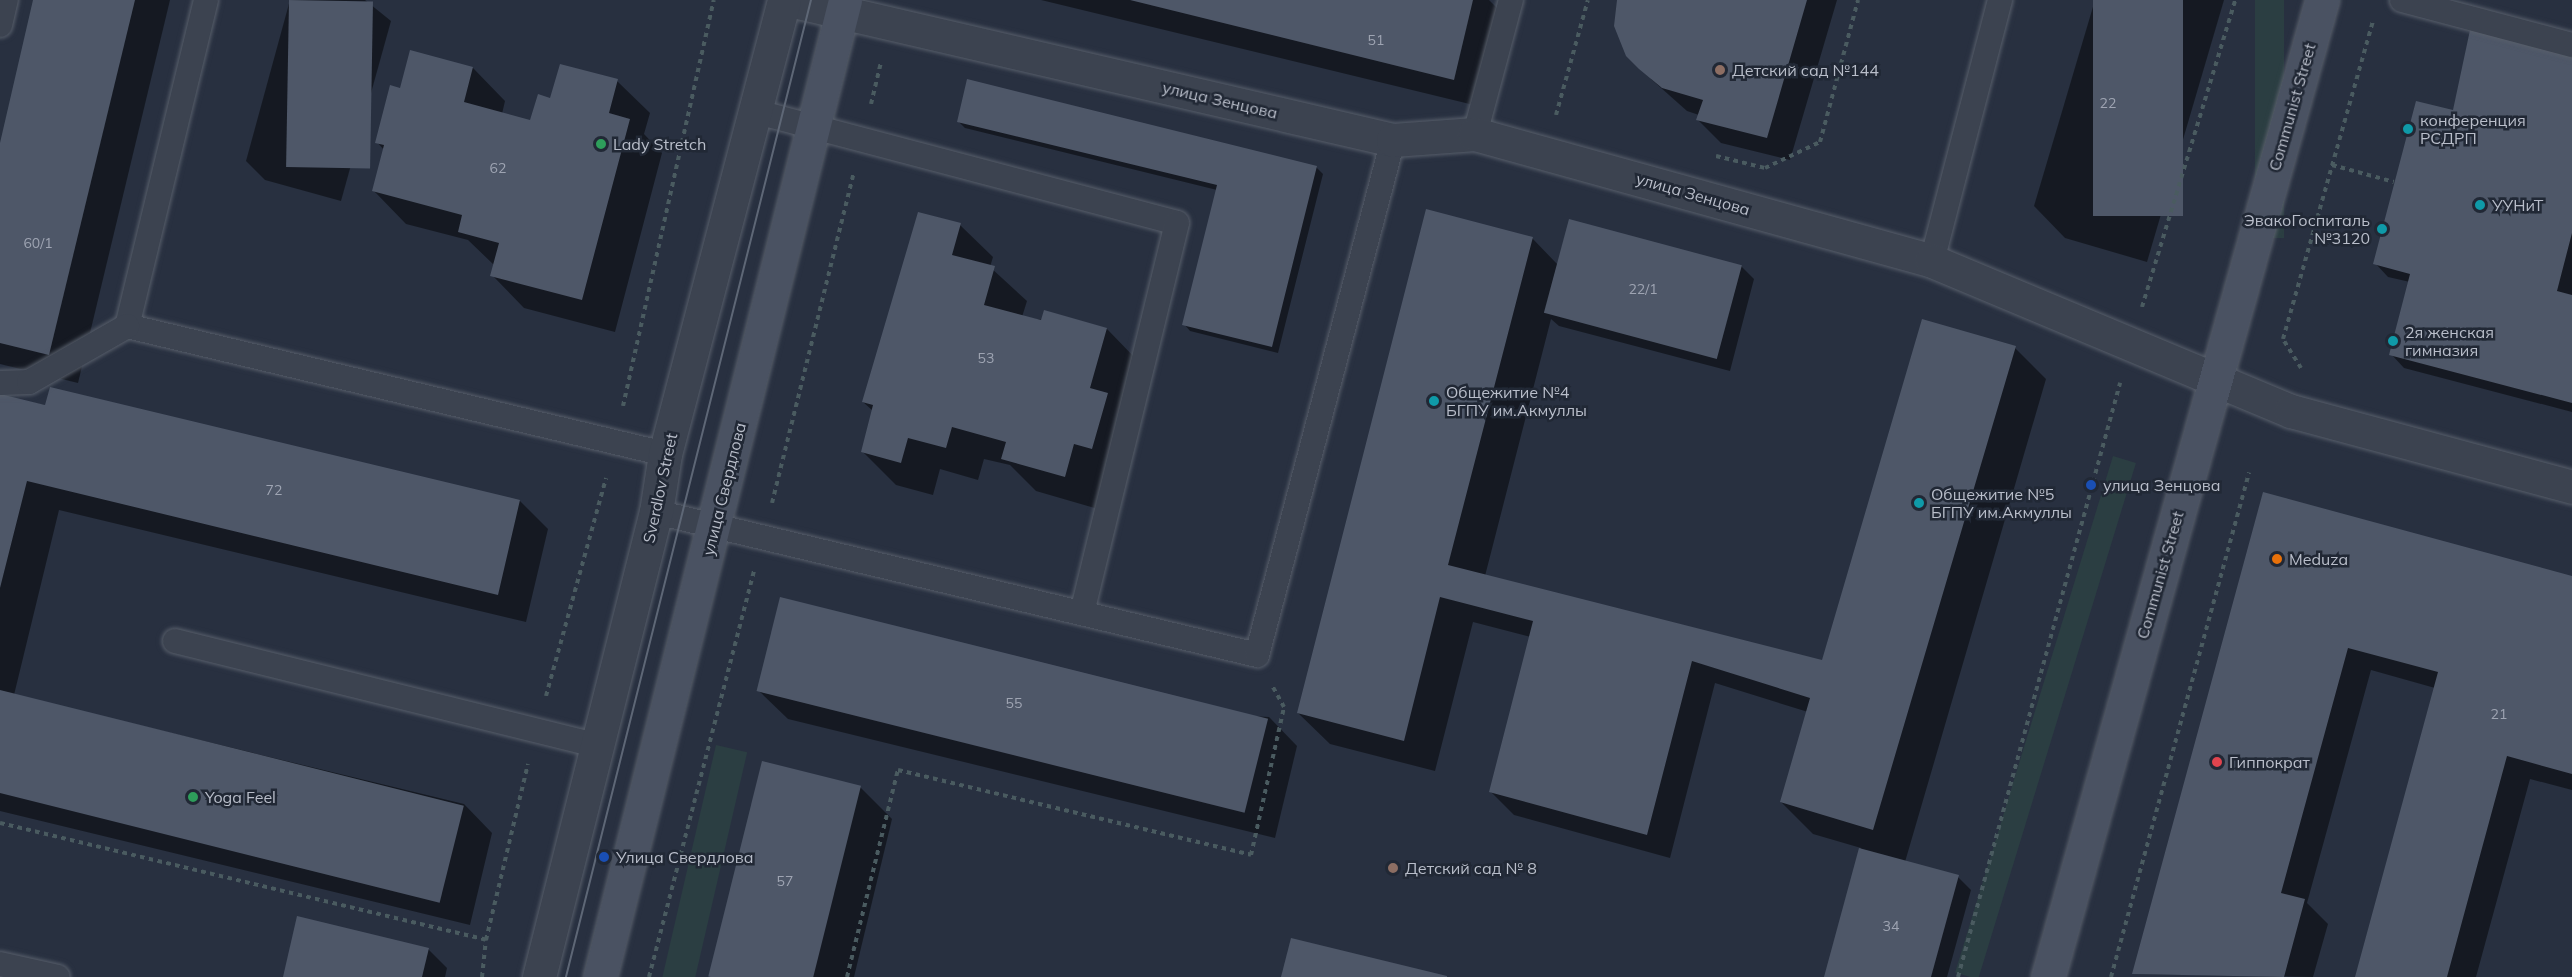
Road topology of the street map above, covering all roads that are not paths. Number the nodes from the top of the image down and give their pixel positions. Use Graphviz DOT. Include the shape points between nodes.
graph roads {
  1 [pos="6,0"];
  2 [pos="206,0"];
  3 [pos="784,0"];
  4 [pos="789,0"];
  5 [pos="1511,0"];
  6 [pos="2000,0"];
  7 [pos="2322,0"];
  8 [pos="2402,0"];
  9 [pos="844,6"];
  10 [pos="0,25"];
  11 [pos="2572,45"];
  12 [pos="757,112"];
  13 [pos="814,125"];
  14 [pos="1475,134"];
  15 [pos="1392,140"];
  16 [pos="1932,261"];
  17 [pos="127,326"];
  18 [pos="2215,382"];
  19 [pos="0,383"];
  20 [pos="665,454"];
  21 [pos="2572,487"];
  22 [pos="656,512"];
  23 [pos="716,525"];
  24 [pos="1082,613"];
  25 [pos="175,641"];
  26 [pos="599,746"];
  27 [pos="0,963"];
  28 [pos="58,977"];
  29 [pos="539,977"];
  30 [pos="600,977"];
  31 [pos="2048,977"];
  1 -- 10 [label="lane"];
  2 -- 17 [label="lane"];
  3 -- 12 [label="street, Sverdlov Street"];
  4 -- 9 [label="street, улица Зенцова"];
  5 -- 14 [label="lane"];
  6 -- 16 [label="lane"];
  7 -- 18 [label="main road, Communist Street"];
  8 -- 11 [label="lane"];
  9 -- 13 [label="main road, улица Свердлова"];
  9 -- 15 [label="street, улица Зенцова" via="891,24"];
  12 -- 13 [label="lane"];
  12 -- 20 [label="street, Sverdlov Street"];
  13 -- 23 [label="main road, улица Свердлова"];
  13 -- 24 [label="lane" via="1177,222"];
  14 -- 15 [label="street, улица Зенцова"];
  14 -- 16 [label="street, улица Зенцова"];
  15 -- 24 [label="lane" via="1257,655"];
  16 -- 18 [label="street, улица Зенцова"];
  17 -- 19 [label="lane" via="29,382"];
  17 -- 20 [label="lane"];
  18 -- 21 [label="street, улица Зенцова" via="2291,411"];
  18 -- 31 [label="main road, Communist Street"];
  20 -- 22 [label="street, Sverdlov Street"];
  22 -- 23 [label="lane"];
  22 -- 26 [label="street, Sverdlov Street"];
  23 -- 24 [label="lane"];
  23 -- 30 [label="main road, улица Свердлова"];
  25 -- 26 [label="lane"];
  26 -- 29 [label="street, Sverdlov Street"];
  27 -- 28 [label="lane"];
}
